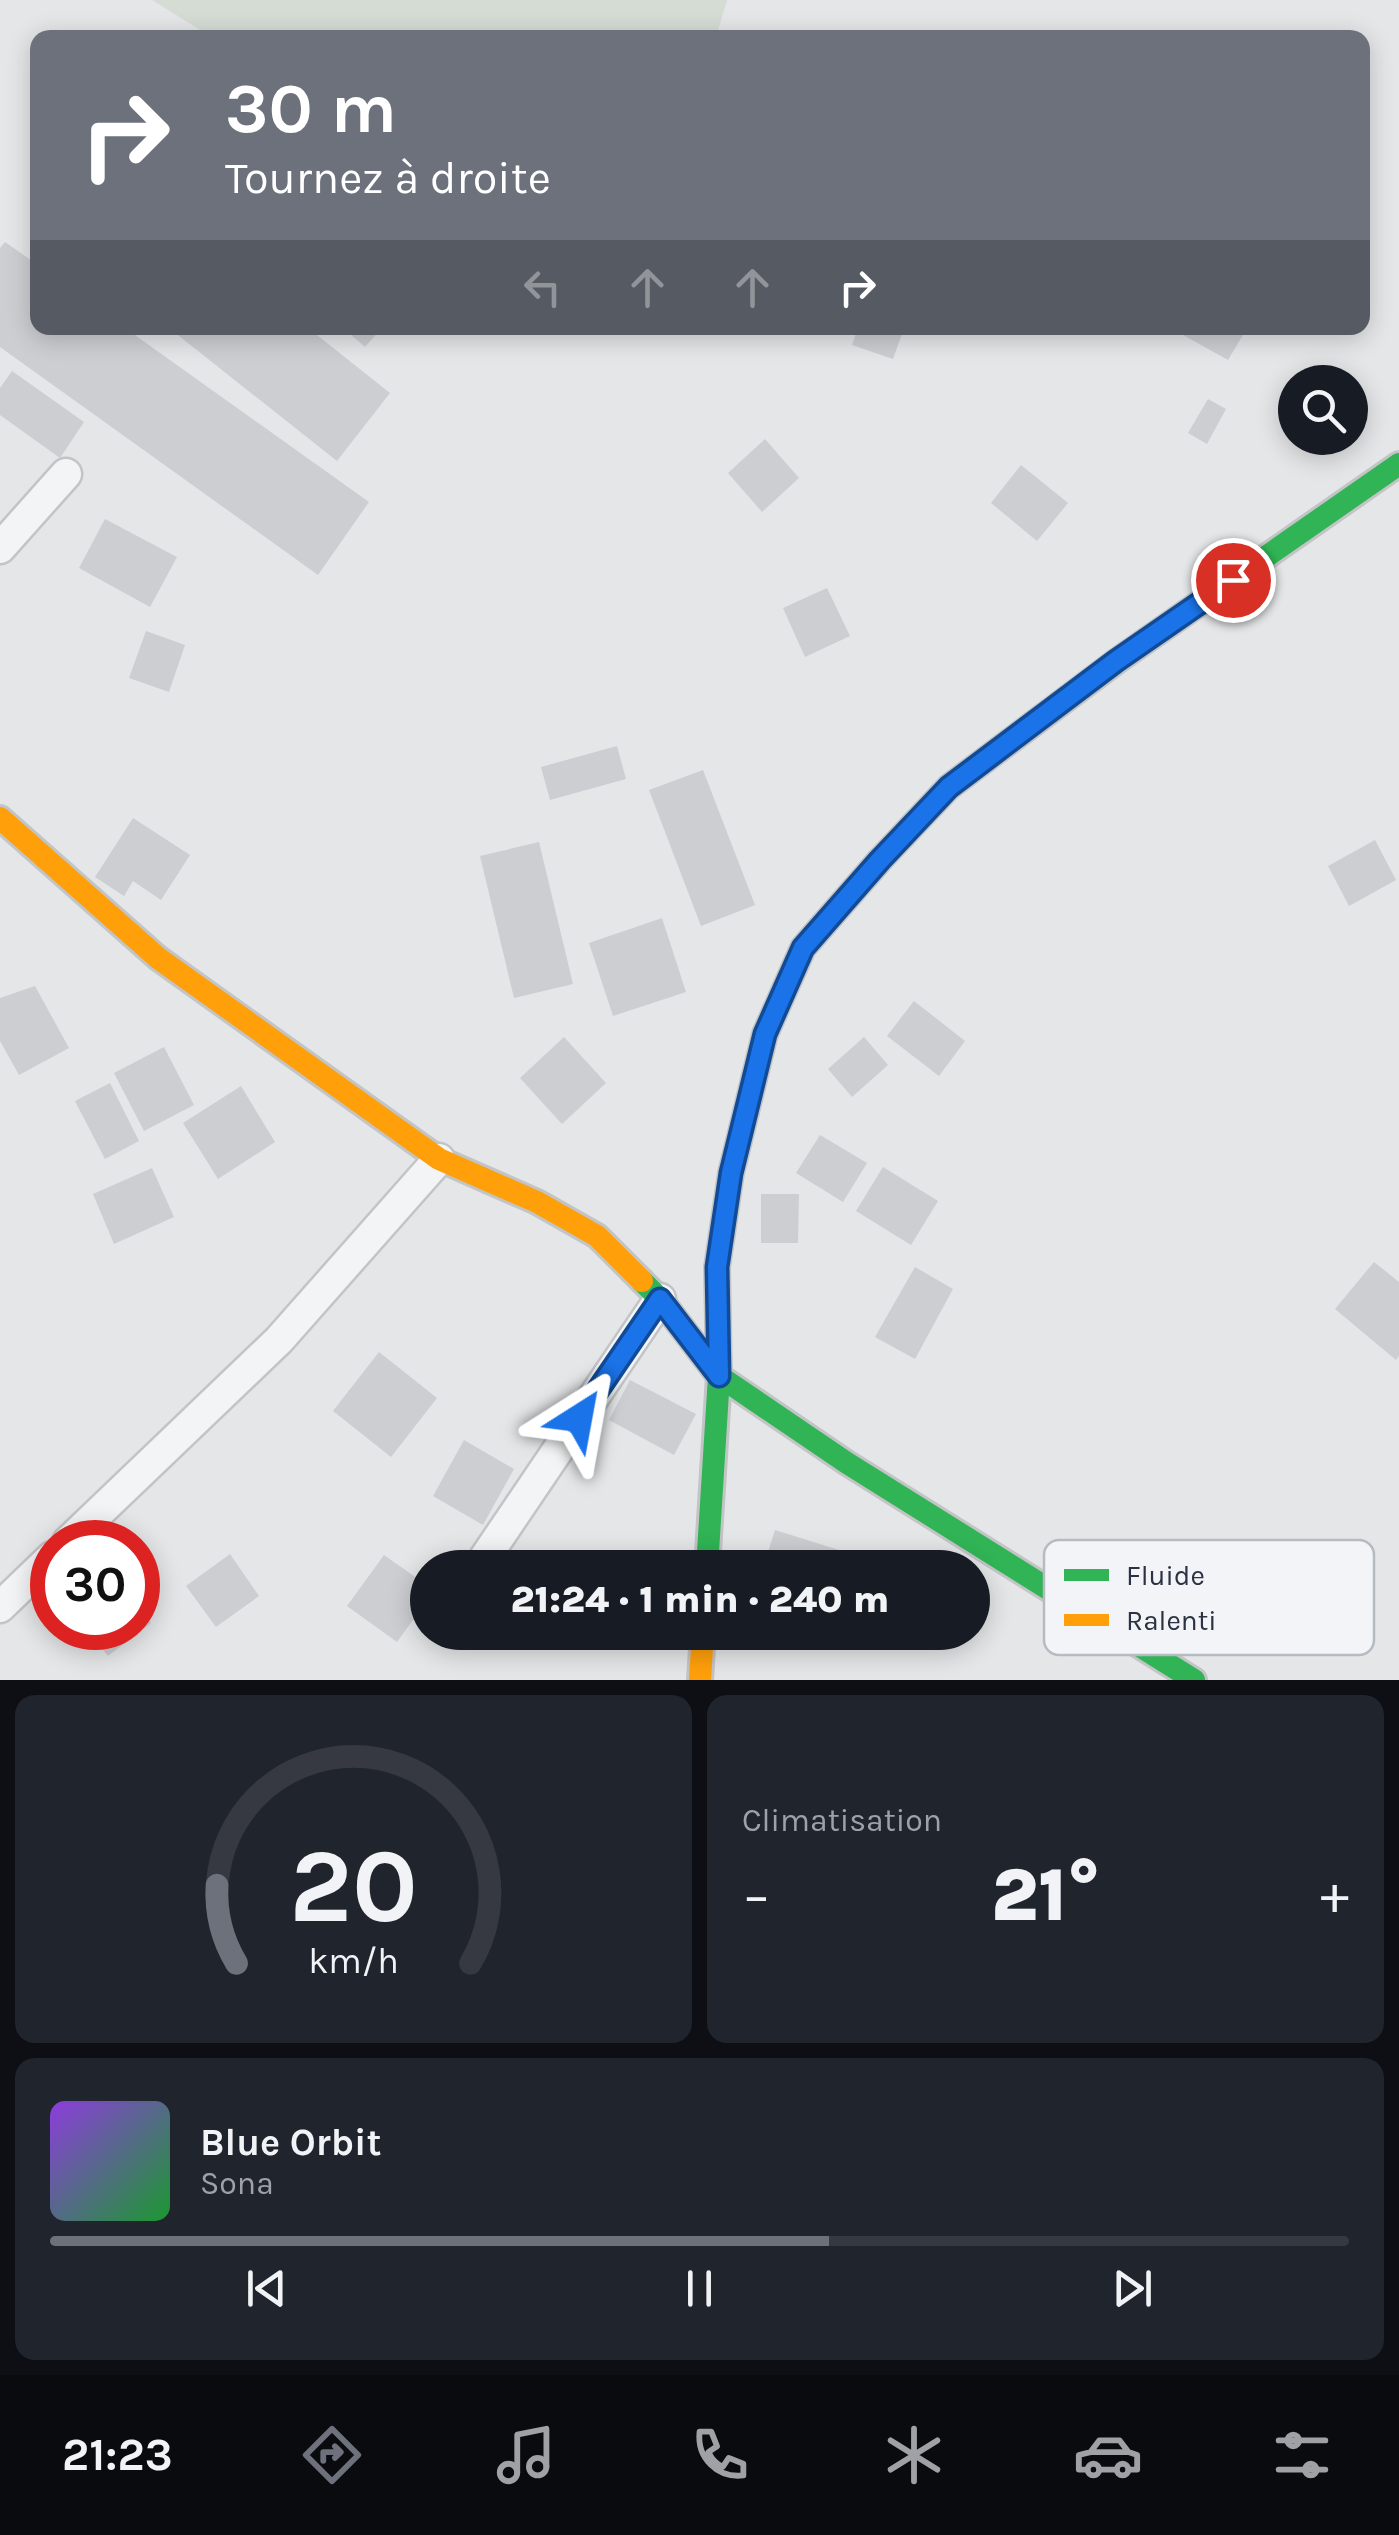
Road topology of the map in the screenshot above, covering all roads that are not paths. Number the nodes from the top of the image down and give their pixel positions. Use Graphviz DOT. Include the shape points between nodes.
graph roads {
  1 [pos="1399,464"];
  2 [pos="66,474"];
  3 [pos="0,548"];
  4 [pos="0,818"];
  5 [pos="439,1159"];
  6 [pos="660,1299"];
  7 [pos="719,1376"];
  8 [pos="91,1520"];
  9 [pos="490,1550"];
  10 [pos="708,1550"];
  11 [pos="30,1578"];
  12 [pos="1044,1586"];
  13 [pos="0,1607"];
  14 [pos="702,1650"];
  15 [pos="1154,1655"];
  16 [pos="700,1680"];
  17 [pos="1194,1680"];
  1 -- 7 [label="street" via="949,787 803,948 765,1034 731,1173 717,1267"];
  2 -- 3 [label="street"];
  4 -- 5 [label="street" via="158,958"];
  5 -- 6 [label="street" via="597,1236"];
  5 -- 8 [label="street" via="279,1340"];
  6 -- 7 [label="street"];
  6 -- 9 [label="street"];
  7 -- 10 [label="street"];
  7 -- 12 [label="street"];
  11 -- 13 [label="street"];
  14 -- 16 [label="street"];
  15 -- 17 [label="street"];
}
